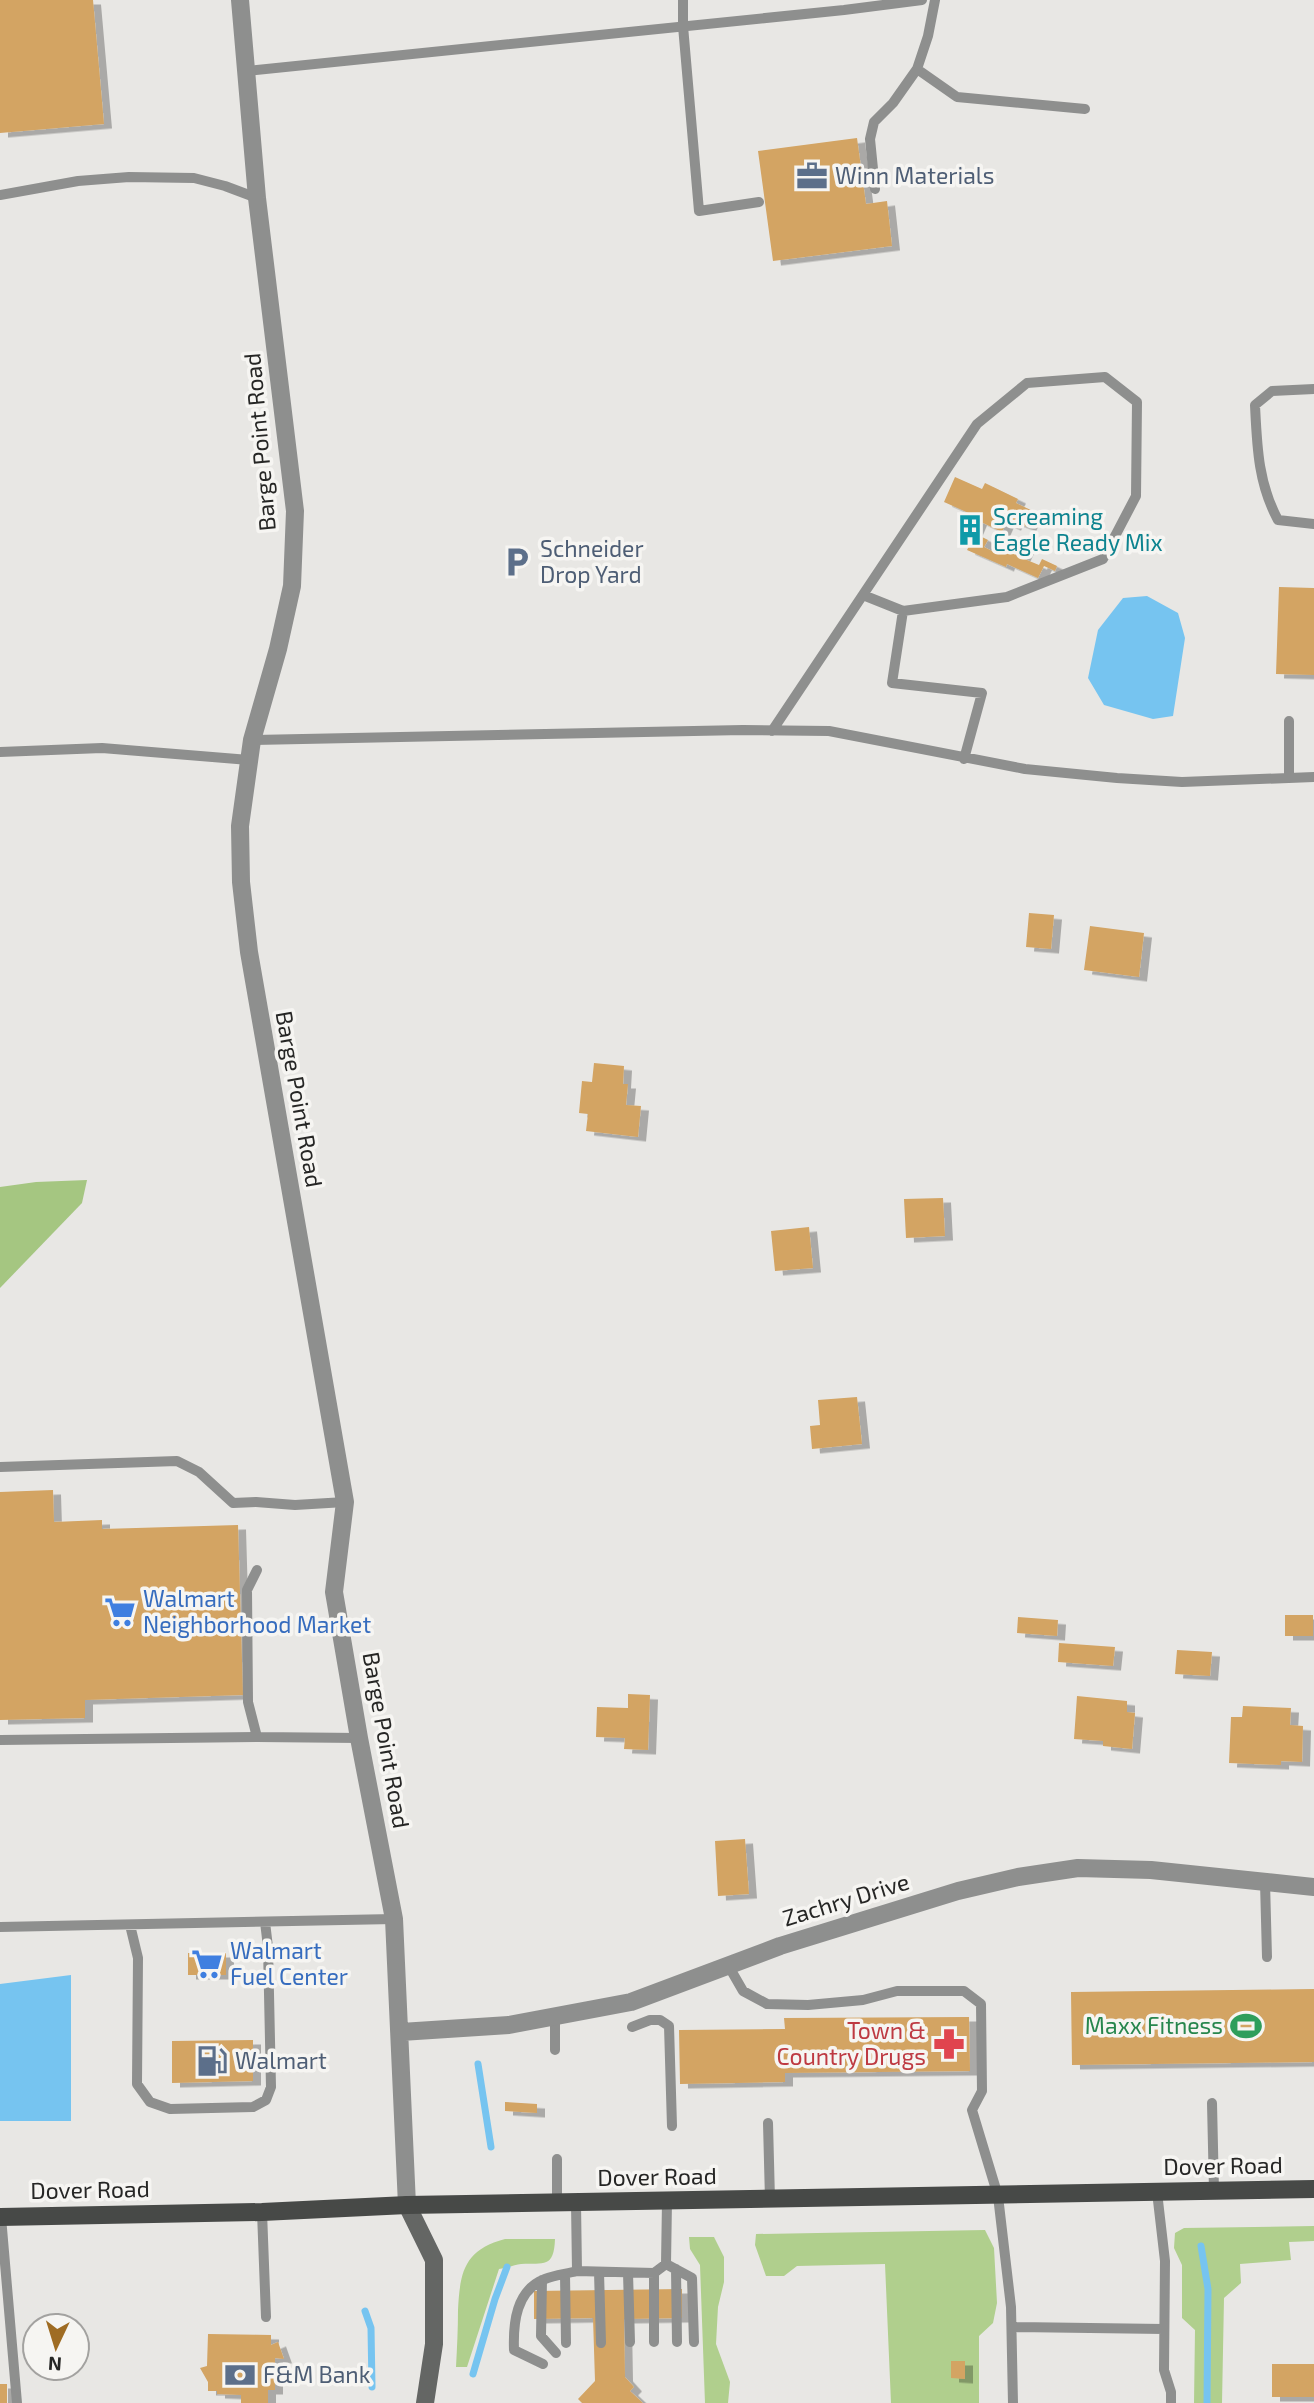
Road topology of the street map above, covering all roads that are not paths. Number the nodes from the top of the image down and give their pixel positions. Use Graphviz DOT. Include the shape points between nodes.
graph roads {
  1 [pos="240,0"];
  2 [pos="683,0"];
  3 [pos="922,0"];
  4 [pos="935,0"];
  5 [pos="683,26"];
  6 [pos="917,69"];
  7 [pos="246,71"];
  8 [pos="1085,109"];
  9 [pos="875,189"];
  10 [pos="0,195"];
  11 [pos="257,198"];
  12 [pos="759,202"];
  13 [pos="1314,389"];
  14 [pos="1314,524"];
  15 [pos="863,595"];
  16 [pos="903,611"];
  17 [pos="1289,721"];
  18 [pos="772,731"];
  19 [pos="252,740"];
  20 [pos="0,752"];
  21 [pos="964,758"];
  22 [pos="249,760"];
  23 [pos="1314,777"];
  24 [pos="1289,778"];
  25 [pos="0,1467"];
  26 [pos="345,1502"];
  27 [pos="257,1570"];
  28 [pos="257,1737"];
  29 [pos="359,1738"];
  30 [pos="0,1740"];
  31 [pos="1265,1882"];
  32 [pos="1314,1887"];
  33 [pos="394,1919"];
  34 [pos="265,1922"];
  35 [pos="130,1924"];
  36 [pos="0,1927"];
  37 [pos="1267,1957"];
  38 [pos="728,1965"];
  39 [pos="555,2018"];
  40 [pos="632,2027"];
  41 [pos="401,2032"];
  42 [pos="555,2050"];
  43 [pos="1212,2103"];
  44 [pos="768,2123"];
  45 [pos="672,2126"];
  46 [pos="556,2159"];
  47 [pos="1314,2189"];
  48 [pos="1214,2191"];
  49 [pos="1157,2192"];
  50 [pos="998,2196"];
  51 [pos="770,2200"];
  52 [pos="667,2201"];
  53 [pos="576,2203"];
  54 [pos="557,2204"];
  55 [pos="407,2205"];
  56 [pos="262,2212"];
  57 [pos="1,2217"];
  58 [pos="671,2266"];
  59 [pos="599,2272"];
  60 [pos="571,2273"];
  61 [pos="628,2273"];
  62 [pos="654,2273"];
  63 [pos="542,2280"];
  64 [pos="266,2317"];
  65 [pos="1012,2327"];
  66 [pos="1164,2329"];
  67 [pos="5,2334"];
  68 [pos="630,2342"];
  69 [pos="654,2342"];
  70 [pos="677,2342"];
  71 [pos="694,2342"];
  72 [pos="566,2343"];
  73 [pos="601,2343"];
  74 [pos="556,2353"];
  75 [pos="543,2364"];
  76 [pos="17,2403"];
  77 [pos="425,2403"];
  78 [pos="1013,2403"];
  79 [pos="1171,2403"];
  1 -- 7 [label="street, Barge Point Road"];
  2 -- 5 [label="lane"];
  3 -- 5 [label="lane"];
  4 -- 6 [label="lane"];
  5 -- 7 [label="lane"];
  5 -- 12 [label="lane" via="699,211"];
  6 -- 8 [label="lane" via="957,97"];
  6 -- 9 [label="lane" via="874,122 870,139"];
  7 -- 11 [label="street, Barge Point Road"];
  10 -- 11 [label="lane" via="129,177 194,178"];
  11 -- 19 [label="street, Barge Point Road" via="295,512 292,586"];
  13 -- 14 [label="lane" via="1272,391 1255,405 1267,500 1278,520"];
  15 -- 16 [label="lane"];
  15 -- 16 [label="lane" via="977,424 1027,383 1105,377 1137,402 1136,496 1103,559 1007,597"];
  15 -- 18 [label="lane"];
  16 -- 21 [label="lane" via="892,682 982,693"];
  17 -- 24 [label="lane"];
  18 -- 19 [label="lane"];
  18 -- 21 [label="lane" via="829,731"];
  19 -- 22 [label="street, Barge Point Road"];
  20 -- 22 [label="lane" via="102,747"];
  21 -- 24 [label="lane" via="1130,779"];
  22 -- 26 [label="street, Barge Point Road" via="240,826 249,952"];
  23 -- 24 [label="lane"];
  25 -- 26 [label="lane" via="177,1461 199,1472 233,1503"];
  26 -- 29 [label="street, Barge Point Road" via="334,1592"];
  27 -- 28 [label="lane" via="247,1590 248,1702"];
  28 -- 29 [label="lane"];
  28 -- 30 [label="lane"];
  29 -- 33 [label="street, Barge Point Road"];
  31 -- 32 [label="street, Zachry Drive"];
  31 -- 37 [label="lane"];
  31 -- 38 [label="street, Zachry Drive" via="1151,1870 1077,1868 1018,1877 780,1945"];
  33 -- 34 [label="lane"];
  33 -- 41 [label="street, Barge Point Road"];
  34 -- 35 [label="lane"];
  34 -- 35 [label="lane" via="271,2087 266,2100 253,2107 170,2109 150,2102 137,2084 138,1958"];
  35 -- 36 [label="lane"];
  38 -- 39 [label="street, Zachry Drive" via="631,2002"];
  38 -- 50 [label="lane" via="743,1991 767,2004 808,2006 897,1991 964,1991 981,2004 982,2091 972,2109"];
  39 -- 41 [label="street, Zachry Drive"];
  39 -- 42 [label="lane"];
  40 -- 45 [label="lane" via="650,2020 668,2026"];
  41 -- 55 [label="street, Barge Point Road"];
  43 -- 48 [label="lane"];
  44 -- 51 [label="lane"];
  46 -- 54 [label="lane"];
  47 -- 48 [label="main road, Dover Road"];
  48 -- 49 [label="main road, Dover Road"];
  49 -- 50 [label="main road, Dover Road"];
  49 -- 66 [label="lane" via="1165,2261"];
  50 -- 51 [label="main road, Dover Road"];
  50 -- 65 [label="lane"];
  51 -- 52 [label="main road, Dover Road"];
  52 -- 53 [label="main road, Dover Road"];
  52 -- 58 [label="lane"];
  53 -- 54 [label="main road, Dover Road"];
  53 -- 60 [label="lane"];
  54 -- 55 [label="main road, Dover Road"];
  55 -- 56 [label="main road, Dover Road"];
  55 -- 77 [label="main road" via="434,2260 434,2344"];
  56 -- 57 [label="main road, Dover Road"];
  56 -- 64 [label="lane"];
  57 -- 67 [label="lane"];
  58 -- 62 [label="lane"];
  58 -- 70 [label="lane"];
  58 -- 71 [label="lane" via="692,2278"];
  59 -- 60 [label="lane"];
  59 -- 61 [label="lane"];
  59 -- 73 [label="lane"];
  60 -- 63 [label="lane"];
  60 -- 72 [label="lane"];
  61 -- 62 [label="lane"];
  61 -- 68 [label="lane"];
  62 -- 69 [label="lane"];
  63 -- 74 [label="lane" via="541,2336"];
  63 -- 75 [label="lane" via="522,2296 514,2350"];
  65 -- 66 [label="lane"];
  65 -- 78 [label="lane"];
  66 -- 79 [label="lane" via="1164,2370"];
  67 -- 76 [label="lane"];
}
